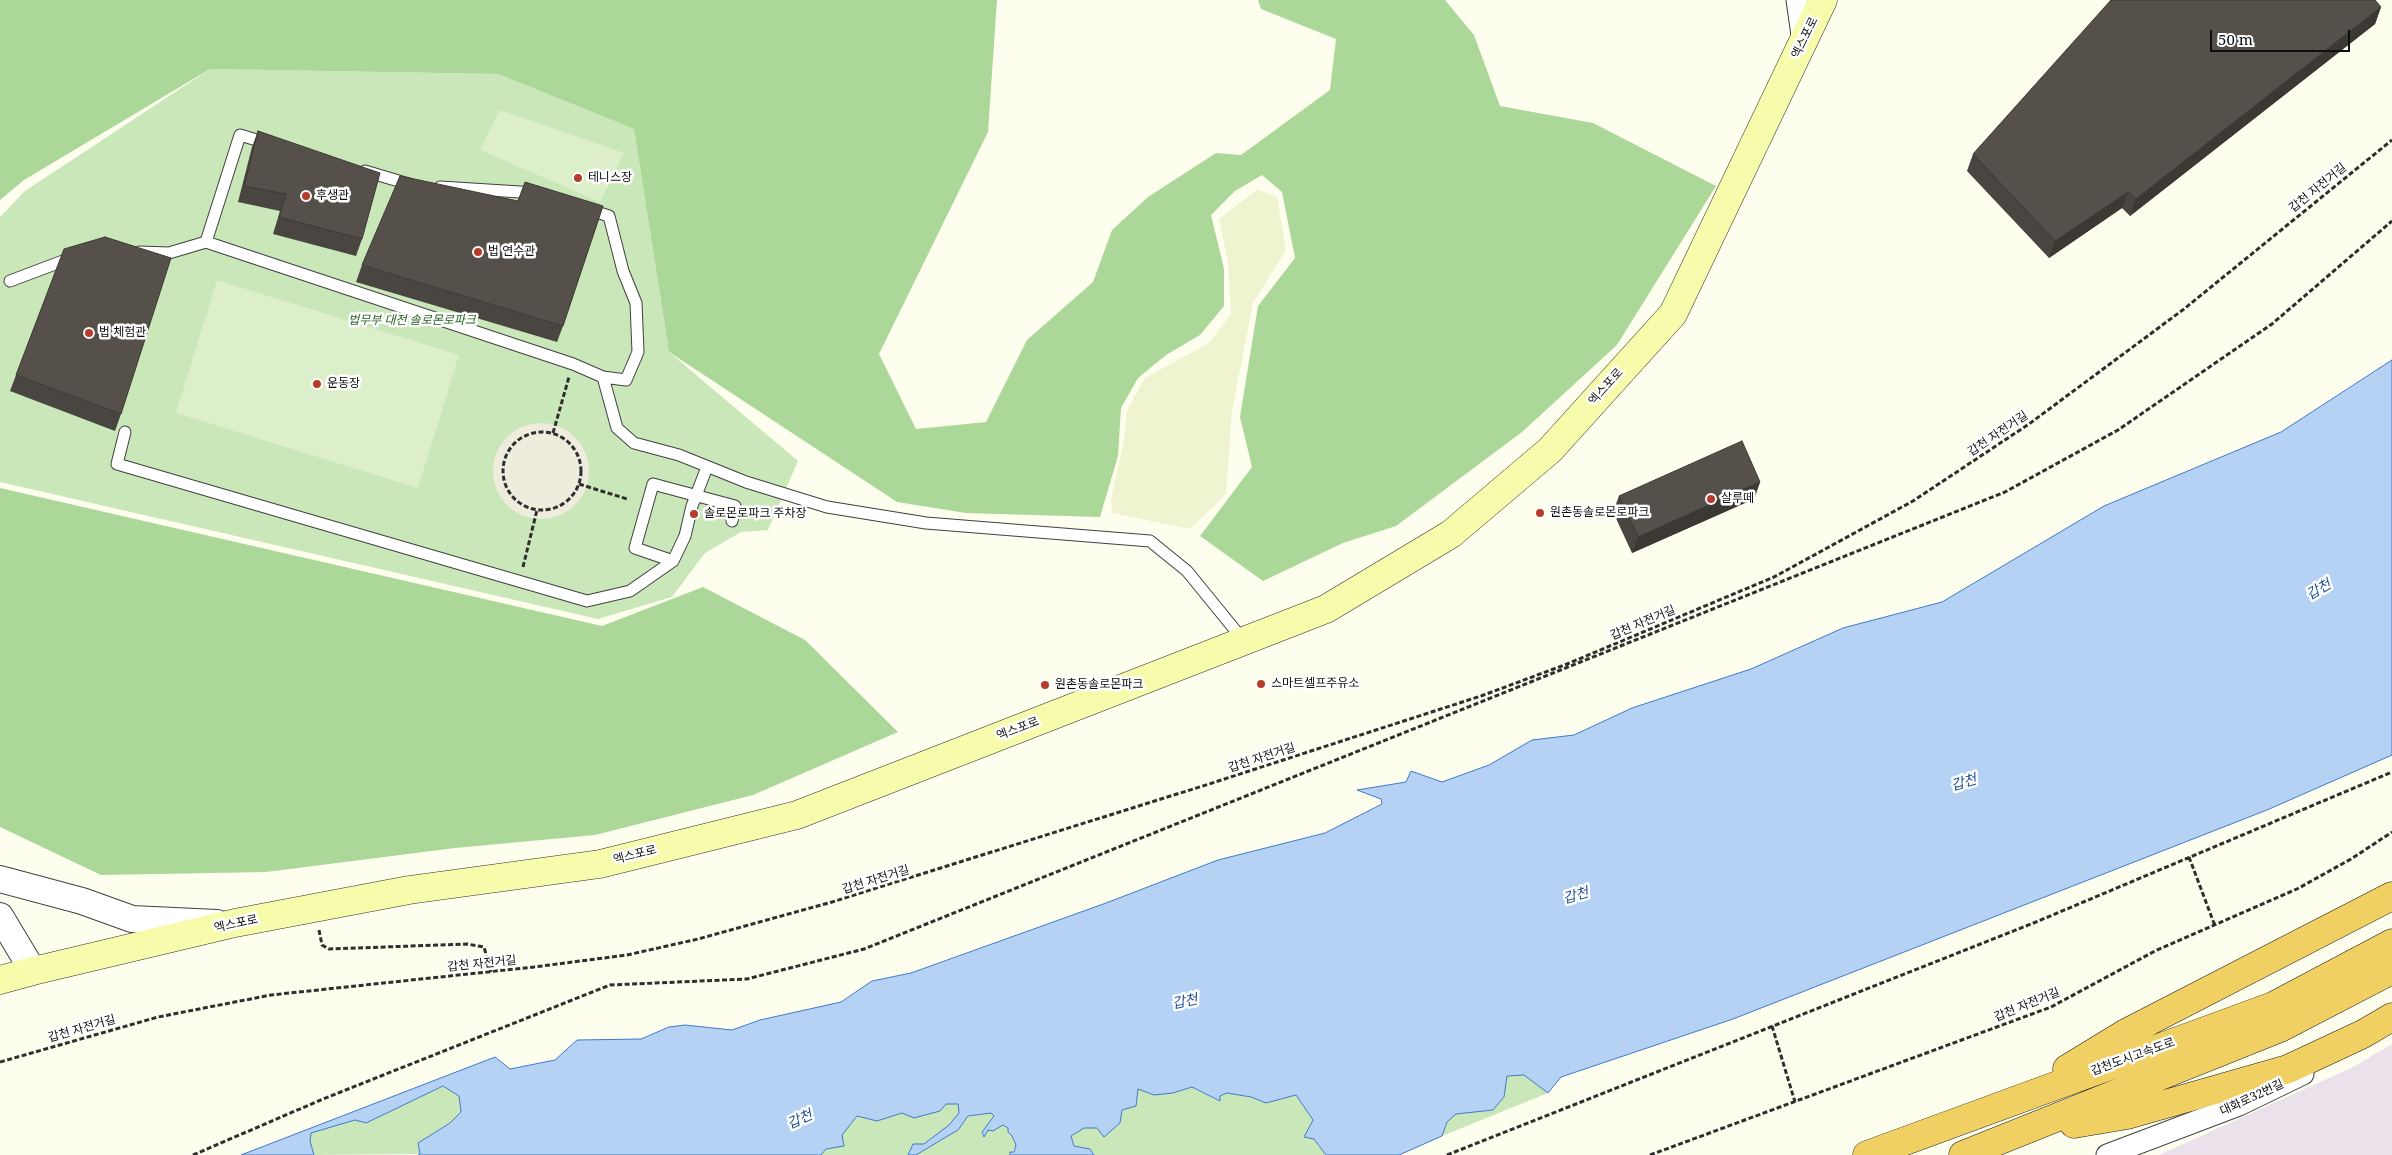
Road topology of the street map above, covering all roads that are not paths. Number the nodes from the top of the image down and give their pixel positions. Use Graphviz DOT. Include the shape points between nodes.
graph roads {
  1 [pos="1797,0"];
  2 [pos="1823,0"];
  3 [pos="1803,42"];
  4 [pos="277,146"];
  5 [pos="352,168"];
  6 [pos="547,197"];
  7 [pos="574,205"];
  8 [pos="206,242"];
  9 [pos="125,251"];
  10 [pos="86,253"];
  11 [pos="10,281"];
  12 [pos="603,377"];
  13 [pos="125,432"];
  14 [pos="707,467"];
  15 [pos="696,496"];
  16 [pos="732,522"];
  17 [pos="673,561"];
  18 [pos="1244,641"];
  19 [pos="0,879"];
  20 [pos="2392,896"];
  21 [pos="0,916"];
  22 [pos="235,923"];
  23 [pos="2392,943"];
  24 [pos="2392,970"];
  25 [pos="33,971"];
  26 [pos="0,980"];
  27 [pos="2392,1018"];
  28 [pos="2392,1028"];
  29 [pos="2014,1102"];
  30 [pos="2019,1134"];
  31 [pos="1867,1155"];
  32 [pos="1962,1155"];
  33 [pos="2107,1155"];
  1 -- 3 [label="street"];
  2 -- 3 [label="main road, 엑스포로"];
  3 -- 18 [label="main road, 엑스포로" via="1673,314 1550,450 1451,534 1326,609"];
  4 -- 8 [label="lane" via="240,135"];
  5 -- 6 [label="lane" via="418,186 530,192"];
  7 -- 12 [label="lane" via="609,216 636,303 638,352 626,380"];
  8 -- 9 [label="lane" via="169,253"];
  8 -- 12 [label="lane" via="573,364"];
  10 -- 11 [label="lane"];
  12 -- 14 [label="lane" via="617,428 634,443 679,455"];
  13 -- 17 [label="lane" via="117,464 587,601 630,591"];
  14 -- 15 [label="lane"];
  14 -- 18 [label="lane" via="827,507 926,523 1150,541 1187,571"];
  15 -- 16 [label="lane" via="735,506"];
  15 -- 17 [label="lane" via="686,536"];
  15 -- 17 [label="lane" via="653,484 634,548"];
  18 -- 22 [label="main road, 엑스포로" via="797,815 600,864 409,890"];
  19 -- 22 [label="street" via="82,901 132,919"];
  20 -- 29 [label="highway" via="2126,1033"];
  21 -- 25 [label="street"];
  22 -- 25 [label="main road, 엑스포로"];
  23 -- 29 [label="highway, 갑천도시고속도로" via="2272,1006"];
  24 -- 30 [label="highway" via="2280,1028"];
  25 -- 26 [label="main road, 엑스포로"];
  27 -- 30 [label="highway" via="2288,1069 2127,1115"];
  28 -- 33 [label="street, 대화로32번길" via="2239,1106"];
  29 -- 31 [label="highway, 갑천도시고속도로"];
  30 -- 32 [label="highway"];
}
